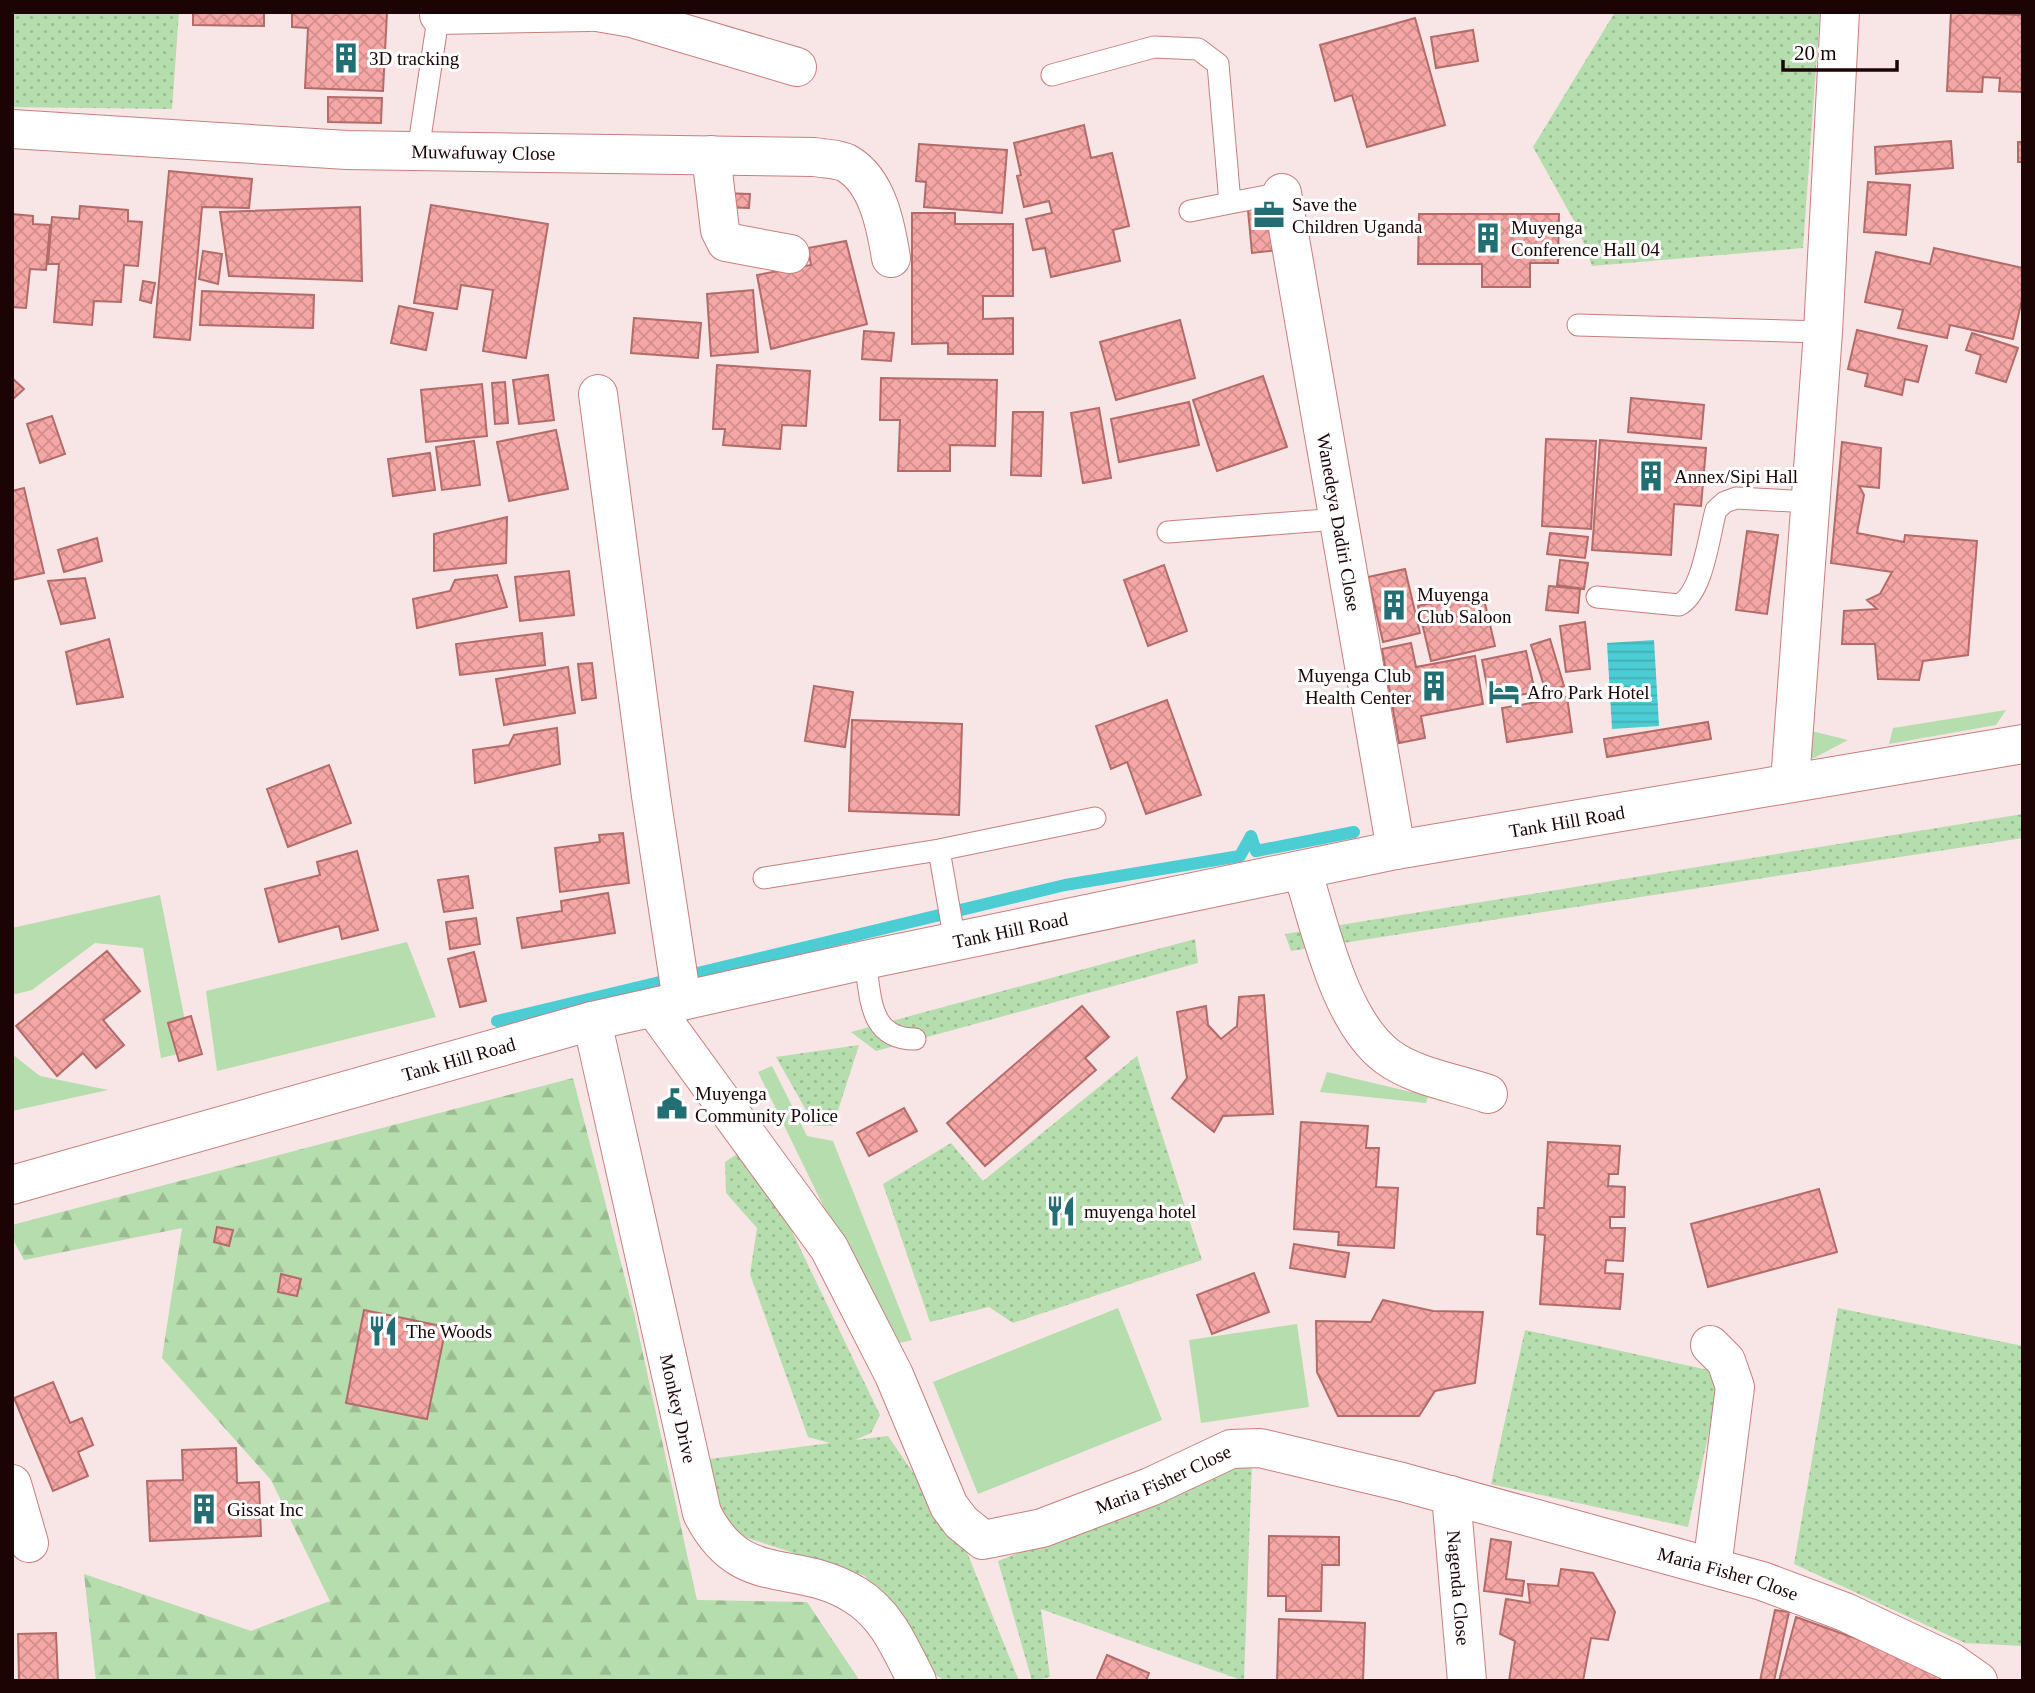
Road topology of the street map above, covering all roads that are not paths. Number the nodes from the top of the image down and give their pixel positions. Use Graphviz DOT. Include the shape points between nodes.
graph roads {
  1 [pos="1840,12"];
  2 [pos="602,13"];
  3 [pos="439,14"];
  4 [pos="797,67"];
  5 [pos="1052,75"];
  6 [pos="12,129"];
  7 [pos="418,151"];
  8 [pos="711,155"];
  9 [pos="1282,194"];
  10 [pos="1230,203"];
  11 [pos="1190,211"];
  12 [pos="790,254"];
  13 [pos="891,258"];
  14 [pos="1578,325"];
  15 [pos="1823,332"];
  16 [pos="598,394"];
  17 [pos="1810,502"];
  18 [pos="1339,519"];
  19 [pos="1168,532"];
  20 [pos="1597,597"];
  21 [pos="2023,744"];
  22 [pos="1790,782"];
  23 [pos="1095,818"];
  24 [pos="939,850"];
  25 [pos="1396,850"];
  26 [pos="1301,870"];
  27 [pos="764,878"];
  28 [pos="955,942"];
  29 [pos="865,960"];
  30 [pos="668,1004"];
  31 [pos="592,1021"];
  32 [pos="915,1039"];
  33 [pos="1489,1094"];
  34 [pos="12,1185"];
  35 [pos="1710,1345"];
  36 [pos="12,1484"];
  37 [pos="1451,1495"];
  38 [pos="29,1543"];
  39 [pos="1712,1567"];
  40 [pos="917,1681"];
  41 [pos="1467,1681"];
  42 [pos="1978,1681"];
  1 -- 15 [label="street"];
  2 -- 3 [label="street"];
  2 -- 4 [label="street"];
  3 -- 7 [label="lane"];
  5 -- 10 [label="lane" via="1154,47 1198,49 1218,64"];
  6 -- 7 [label="street, Muwafuway Close"];
  7 -- 8 [label="street, Muwafuway Close"];
  8 -- 12 [label="street" via="720,230 726,242"];
  8 -- 13 [label="street, Muwafuway Close" via="815,156 848,164 872,191"];
  9 -- 10 [label="lane"];
  9 -- 18 [label="street, Wanedeya Dadiri Close"];
  10 -- 11 [label="lane"];
  14 -- 15 [label="lane"];
  15 -- 17 [label="street"];
  16 -- 30 [label="street" via="650,796"];
  17 -- 20 [label="lane" via="1737,498 1725,502 1716,510 1688,601 1679,605"];
  17 -- 22 [label="street"];
  18 -- 19 [label="lane"];
  18 -- 25 [label="street, Wanedeya Dadiri Close"];
  21 -- 22 [label="street, Tank Hill Road"];
  22 -- 25 [label="street, Tank Hill Road"];
  23 -- 24 [label="lane"];
  24 -- 27 [label="lane"];
  24 -- 28 [label="lane"];
  25 -- 26 [label="street, Tank Hill Road"];
  26 -- 28 [label="street, Tank Hill Road"];
  26 -- 33 [label="street" via="1347,1004 1367,1038 1389,1058 1414,1070"];
  28 -- 29 [label="street, Tank Hill Road"];
  29 -- 30 [label="street, Tank Hill Road"];
  29 -- 32 [label="lane" via="881,1026 895,1037"];
  30 -- 31 [label="street, Tank Hill Road"];
  30 -- 37 [label="street, Maria Fisher Close" via="829,1248 894,1375 949,1506 983,1540 1042,1528 1150,1487 1231,1449 1286,1453"];
  31 -- 34 [label="street, Tank Hill Road"];
  31 -- 40 [label="street, Monkey Drive" via="702,1513 713,1535 745,1562 835,1584 857,1595 890,1630"];
  35 -- 39 [label="street" via="1733,1372 1735,1387"];
  36 -- 38 [label="street"];
  37 -- 39 [label="street, Maria Fisher Close"];
  37 -- 41 [label="street, Nagenda Close"];
  39 -- 42 [label="street, Maria Fisher Close" via="1845,1612 1951,1662"];
}
